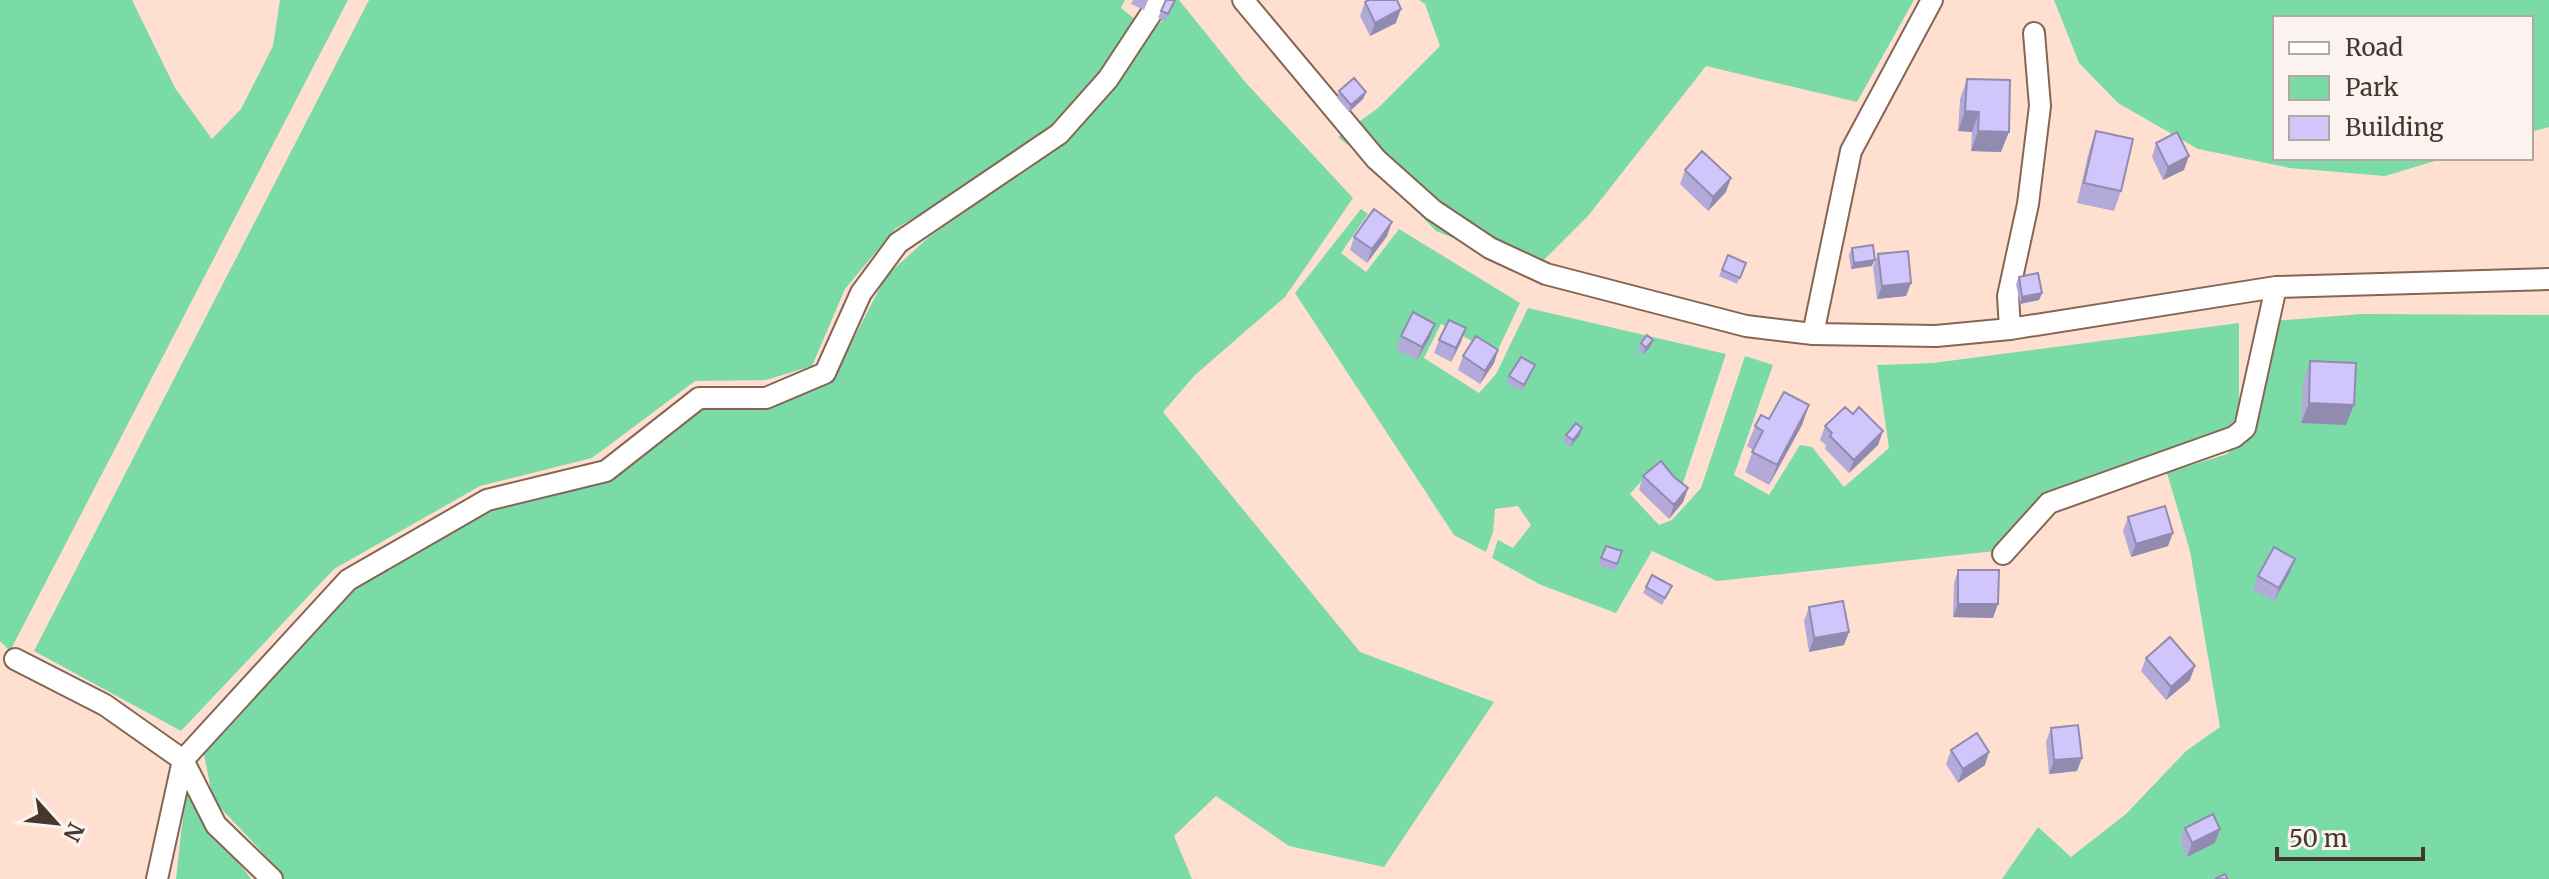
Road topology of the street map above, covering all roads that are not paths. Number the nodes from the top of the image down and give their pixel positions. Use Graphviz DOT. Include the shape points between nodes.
graph roads {
  1 [pos="1160,0"];
  2 [pos="1243,0"];
  3 [pos="1932,0"];
  4 [pos="2034,33"];
  5 [pos="2549,279"];
  6 [pos="2276,287"];
  7 [pos="2010,329"];
  8 [pos="1813,334"];
  9 [pos="2003,554"];
  10 [pos="15,659"];
  11 [pos="183,760"];
  12 [pos="157,879"];
  13 [pos="272,879"];
  1 -- 11 [label="street" via="1108,79 1059,134 898,243 861,293 825,373 766,398 699,398 606,471 487,500 348,580"];
  2 -- 8 [label="street" via="1376,159 1433,210 1490,248 1546,274 1746,326"];
  3 -- 8 [label="street" via="1851,151"];
  4 -- 7 [label="street" via="2040,106 2028,204 2008,296"];
  5 -- 6 [label="street"];
  6 -- 7 [label="street"];
  6 -- 9 [label="street" via="2245,428 2234,437 2049,503"];
  7 -- 8 [label="street" via="1936,336"];
  10 -- 11 [label="street" via="105,705"];
  11 -- 12 [label="street"];
  11 -- 13 [label="street" via="216,825"];
}
